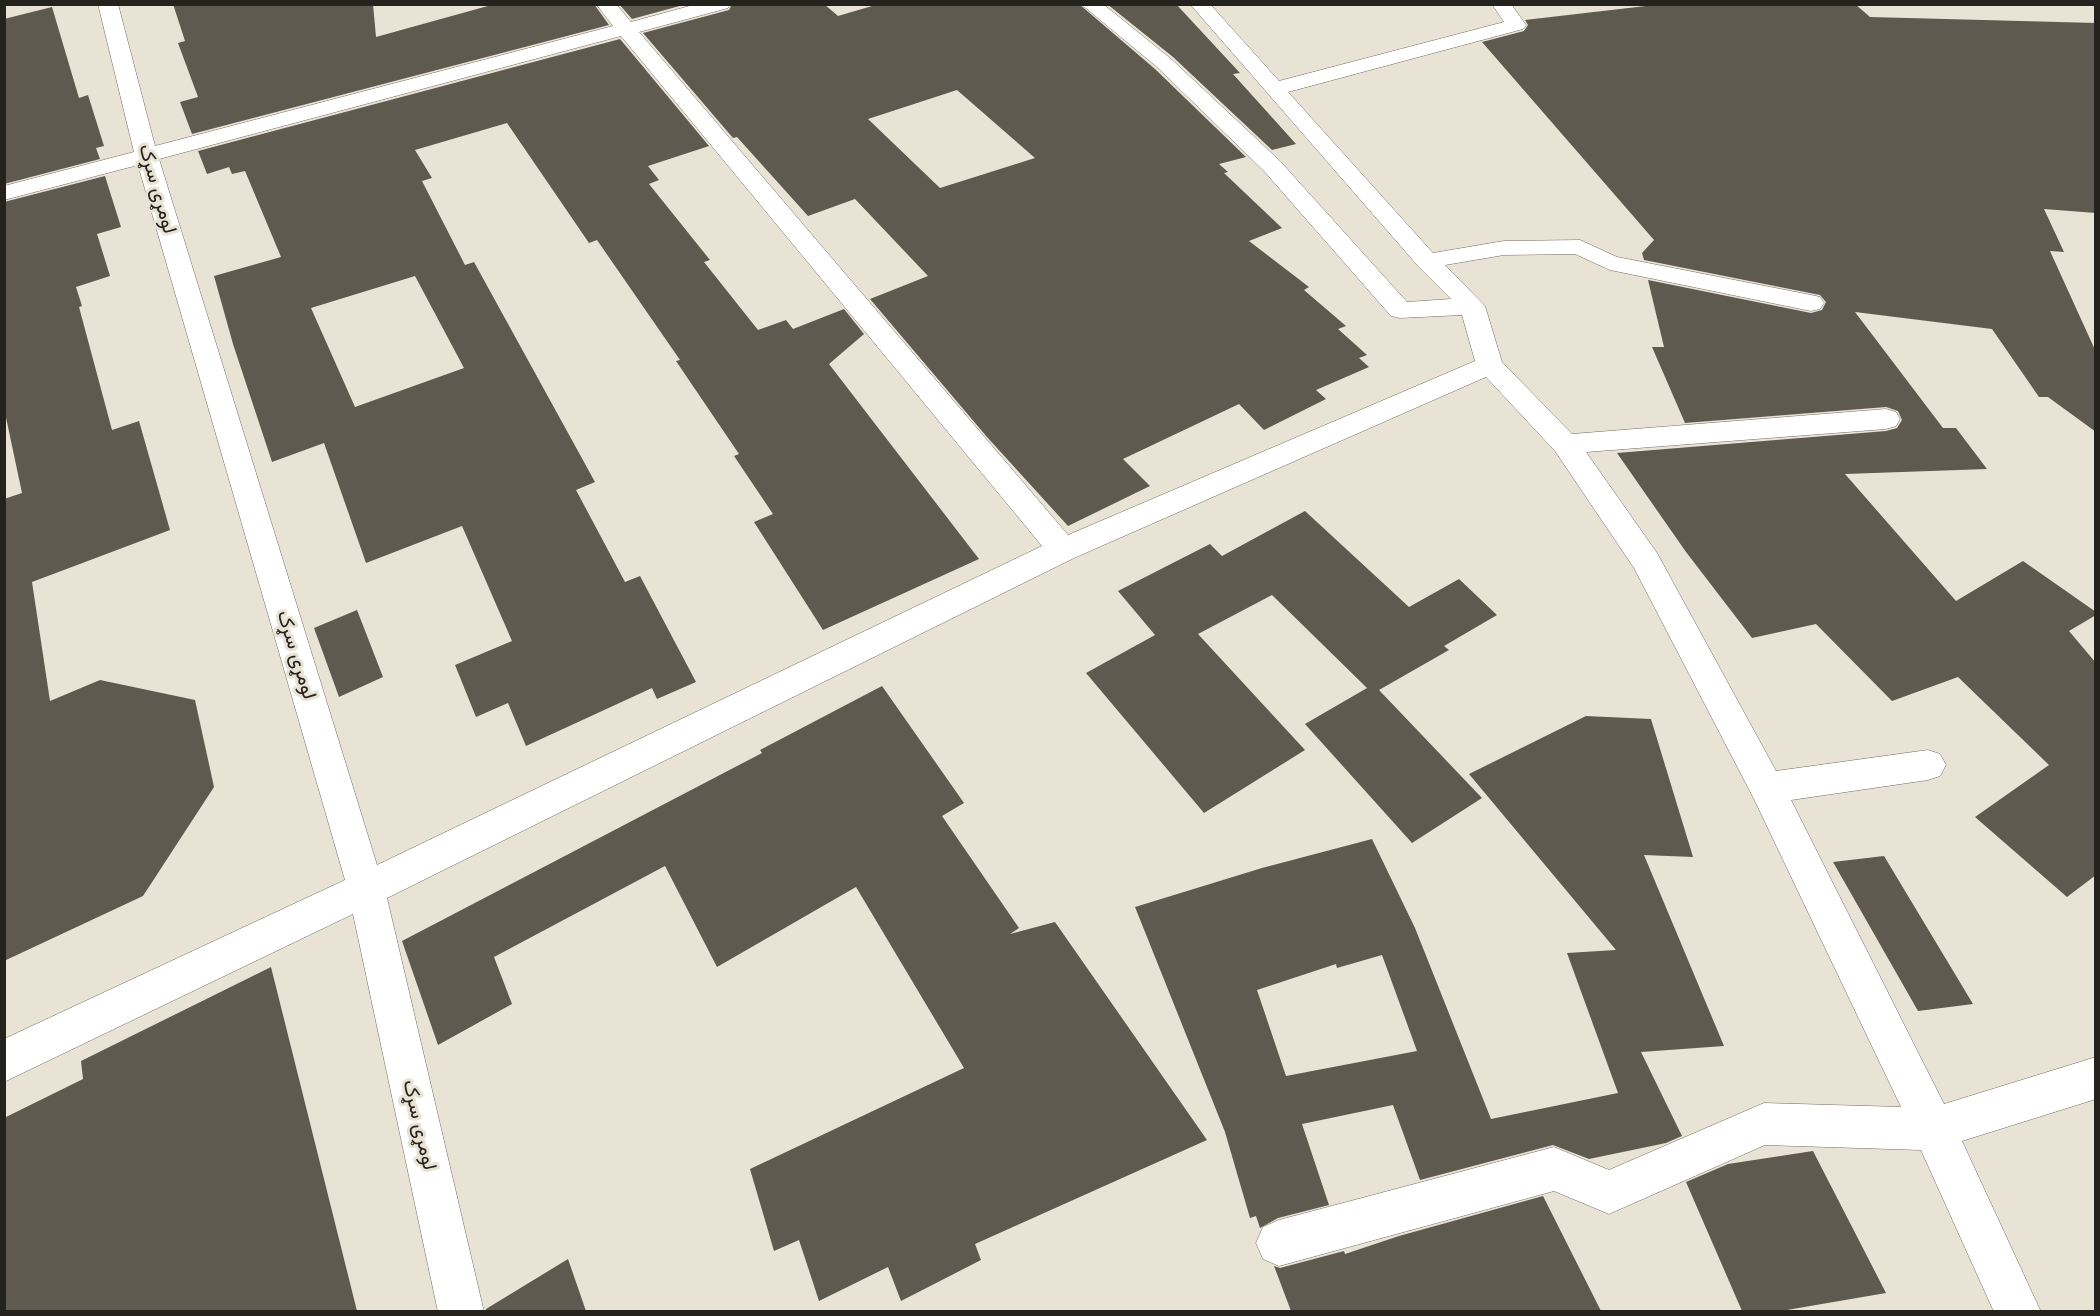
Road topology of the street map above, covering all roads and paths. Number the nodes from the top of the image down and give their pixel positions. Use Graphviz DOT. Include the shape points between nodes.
graph roads {
  1 [pos="108,4"];
  2 [pos="605,4"];
  3 [pos="721,4"];
  4 [pos="1090,4"];
  5 [pos="1199,4"];
  6 [pos="1501,4"];
  7 [pos="625,29"];
  8 [pos="1274,89"];
  9 [pos="147,157"];
  10 [pos="4,193"];
  11 [pos="1427,261"];
  12 [pos="1811,303"];
  13 [pos="1472,306"];
  14 [pos="1490,365"];
  15 [pos="1886,420"];
  16 [pos="1566,444"];
  17 [pos="1063,550"];
  18 [pos="1928,765"];
  19 [pos="1767,788"];
  20 [pos="366,889"];
  21 [pos="4,1061"];
  22 [pos="2096,1078"];
  23 [pos="1934,1129"];
  24 [pos="1279,1243"];
  25 [pos="461,1311"];
  26 [pos="2018,1311"];
  1 -- 9 [label="street, لومړی سړک"];
  2 -- 7 [label="street"];
  3 -- 7 [label="street"];
  4 -- 13 [label="street" via="1164,63 1272,166 1400,310"];
  5 -- 8 [label="street"];
  6 -- 8 [label="street" via="1516,25"];
  7 -- 9 [label="street"];
  7 -- 17 [label="street"];
  8 -- 11 [label="street"];
  9 -- 10 [label="street"];
  9 -- 20 [label="street, لومړی سړک"];
  11 -- 12 [label="street" via="1504,248 1580,247 1610,263"];
  11 -- 13 [label="street"];
  13 -- 14 [label="street"];
  14 -- 16 [label="street"];
  14 -- 17 [label="street"];
  15 -- 16 [label="street"];
  16 -- 19 [label="street" via="1646,561"];
  17 -- 20 [label="street"];
  18 -- 19 [label="street"];
  19 -- 23 [label="street"];
  20 -- 21 [label="street"];
  20 -- 25 [label="street, لومړی سړک"];
  22 -- 23 [label="street"];
  23 -- 24 [label="street" via="1764,1124 1609,1192 1554,1169"];
  23 -- 26 [label="street"];
}
